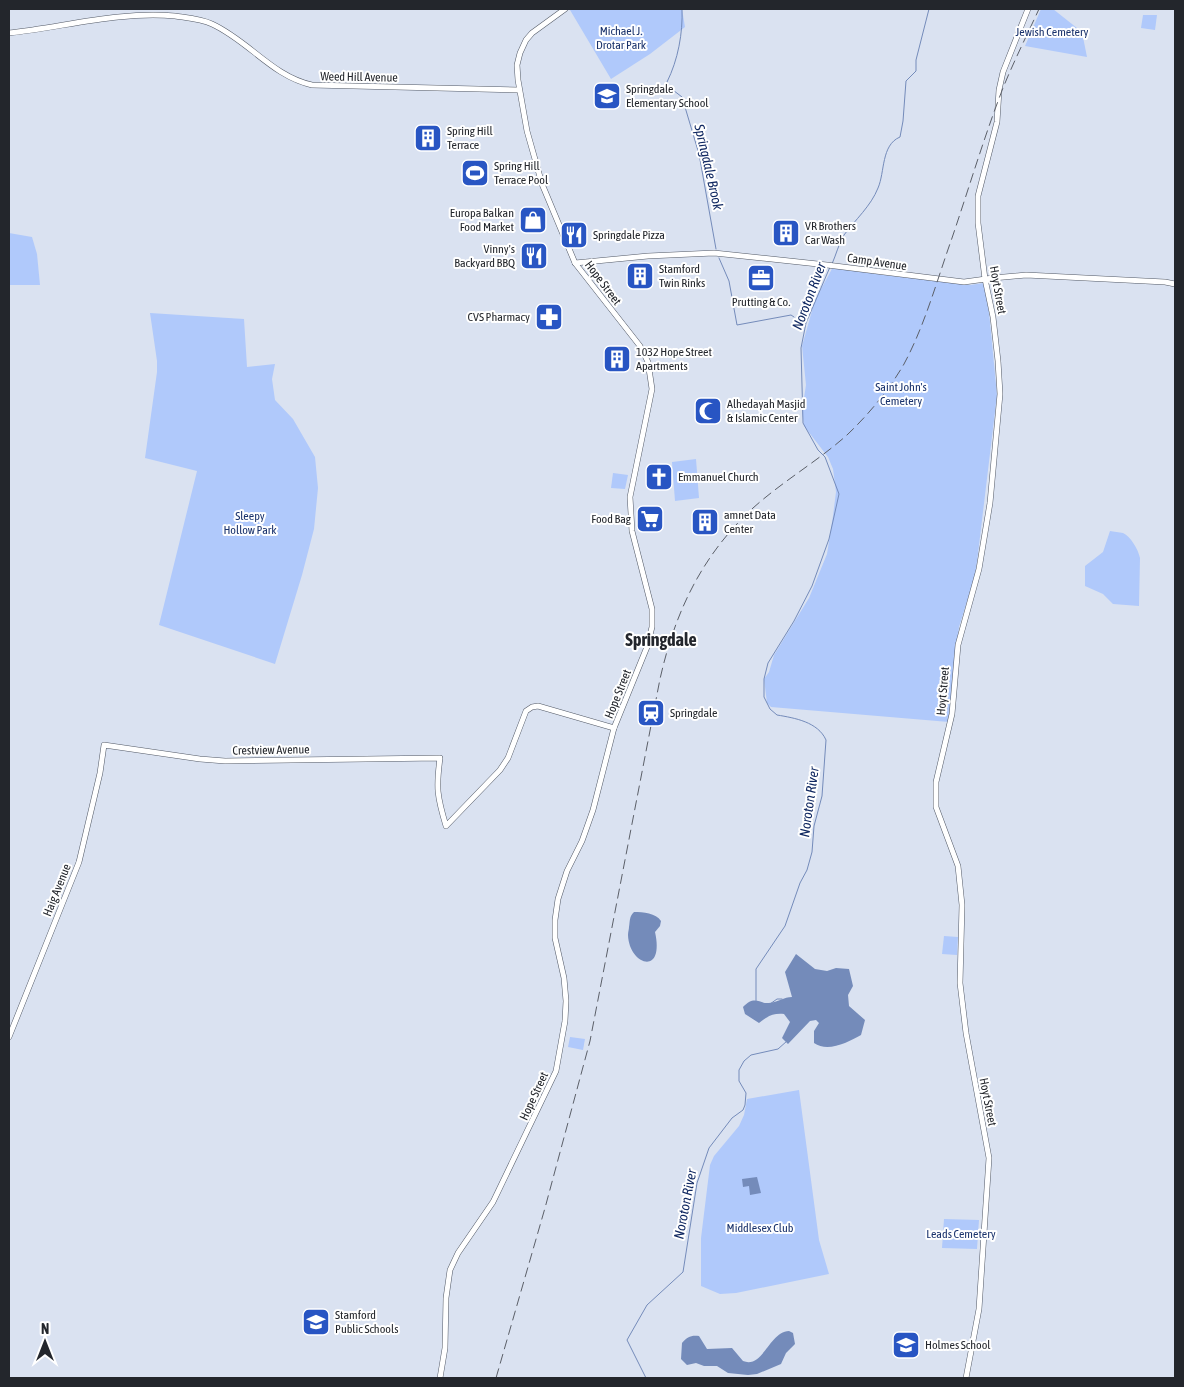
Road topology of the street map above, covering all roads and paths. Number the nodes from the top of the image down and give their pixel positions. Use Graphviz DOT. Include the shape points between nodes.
graph roads {
  1 [pos="566,9"];
  2 [pos="1028,9"];
  3 [pos="9,33"];
  4 [pos="519,90"];
  5 [pos="575,262"];
  6 [pos="985,279"];
  7 [pos="1175,284"];
  8 [pos="614,728"];
  9 [pos="104,745"];
  10 [pos="9,1037"];
  11 [pos="440,1378"];
  12 [pos="966,1378"];
  1 -- 4 [label="main road, Hope Street" via="536,30 524,44 517,65"];
  2 -- 6 [label="main road, Hoyt Street" via="1002,72 997,122 978,196"];
  3 -- 4 [label="main road, Weed Hill Avenue" via="144,15 194,18 226,31 288,77 312,86"];
  4 -- 5 [label="main road, Hope Street" via="526,131 538,171"];
  5 -- 6 [label="main road, Camp Avenue" via="714,253 958,282"];
  5 -- 8 [label="main road, Hope Street" via="640,346 651,376 652,389 630,497 630,515 652,609 652,627"];
  6 -- 7 [label="main road, Camp Avenue" via="1026,275"];
  6 -- 12 [label="main road, Hoyt Street" via="993,317 1000,394 992,486 979,569 958,645 952,714 936,782 936,807 958,866 962,905 960,982 988,1158 978,1309"];
  8 -- 9 [label="main road, Crestview Avenue" via="538,706 526,710 508,758 500,770 446,826 437,794 440,758 235,761"];
  8 -- 11 [label="main road, Hope Street" via="593,810 558,899 555,938 566,1000 556,1072 493,1202 450,1270"];
  9 -- 10 [label="main road, Haig Avenue" via="79,862"];
}
